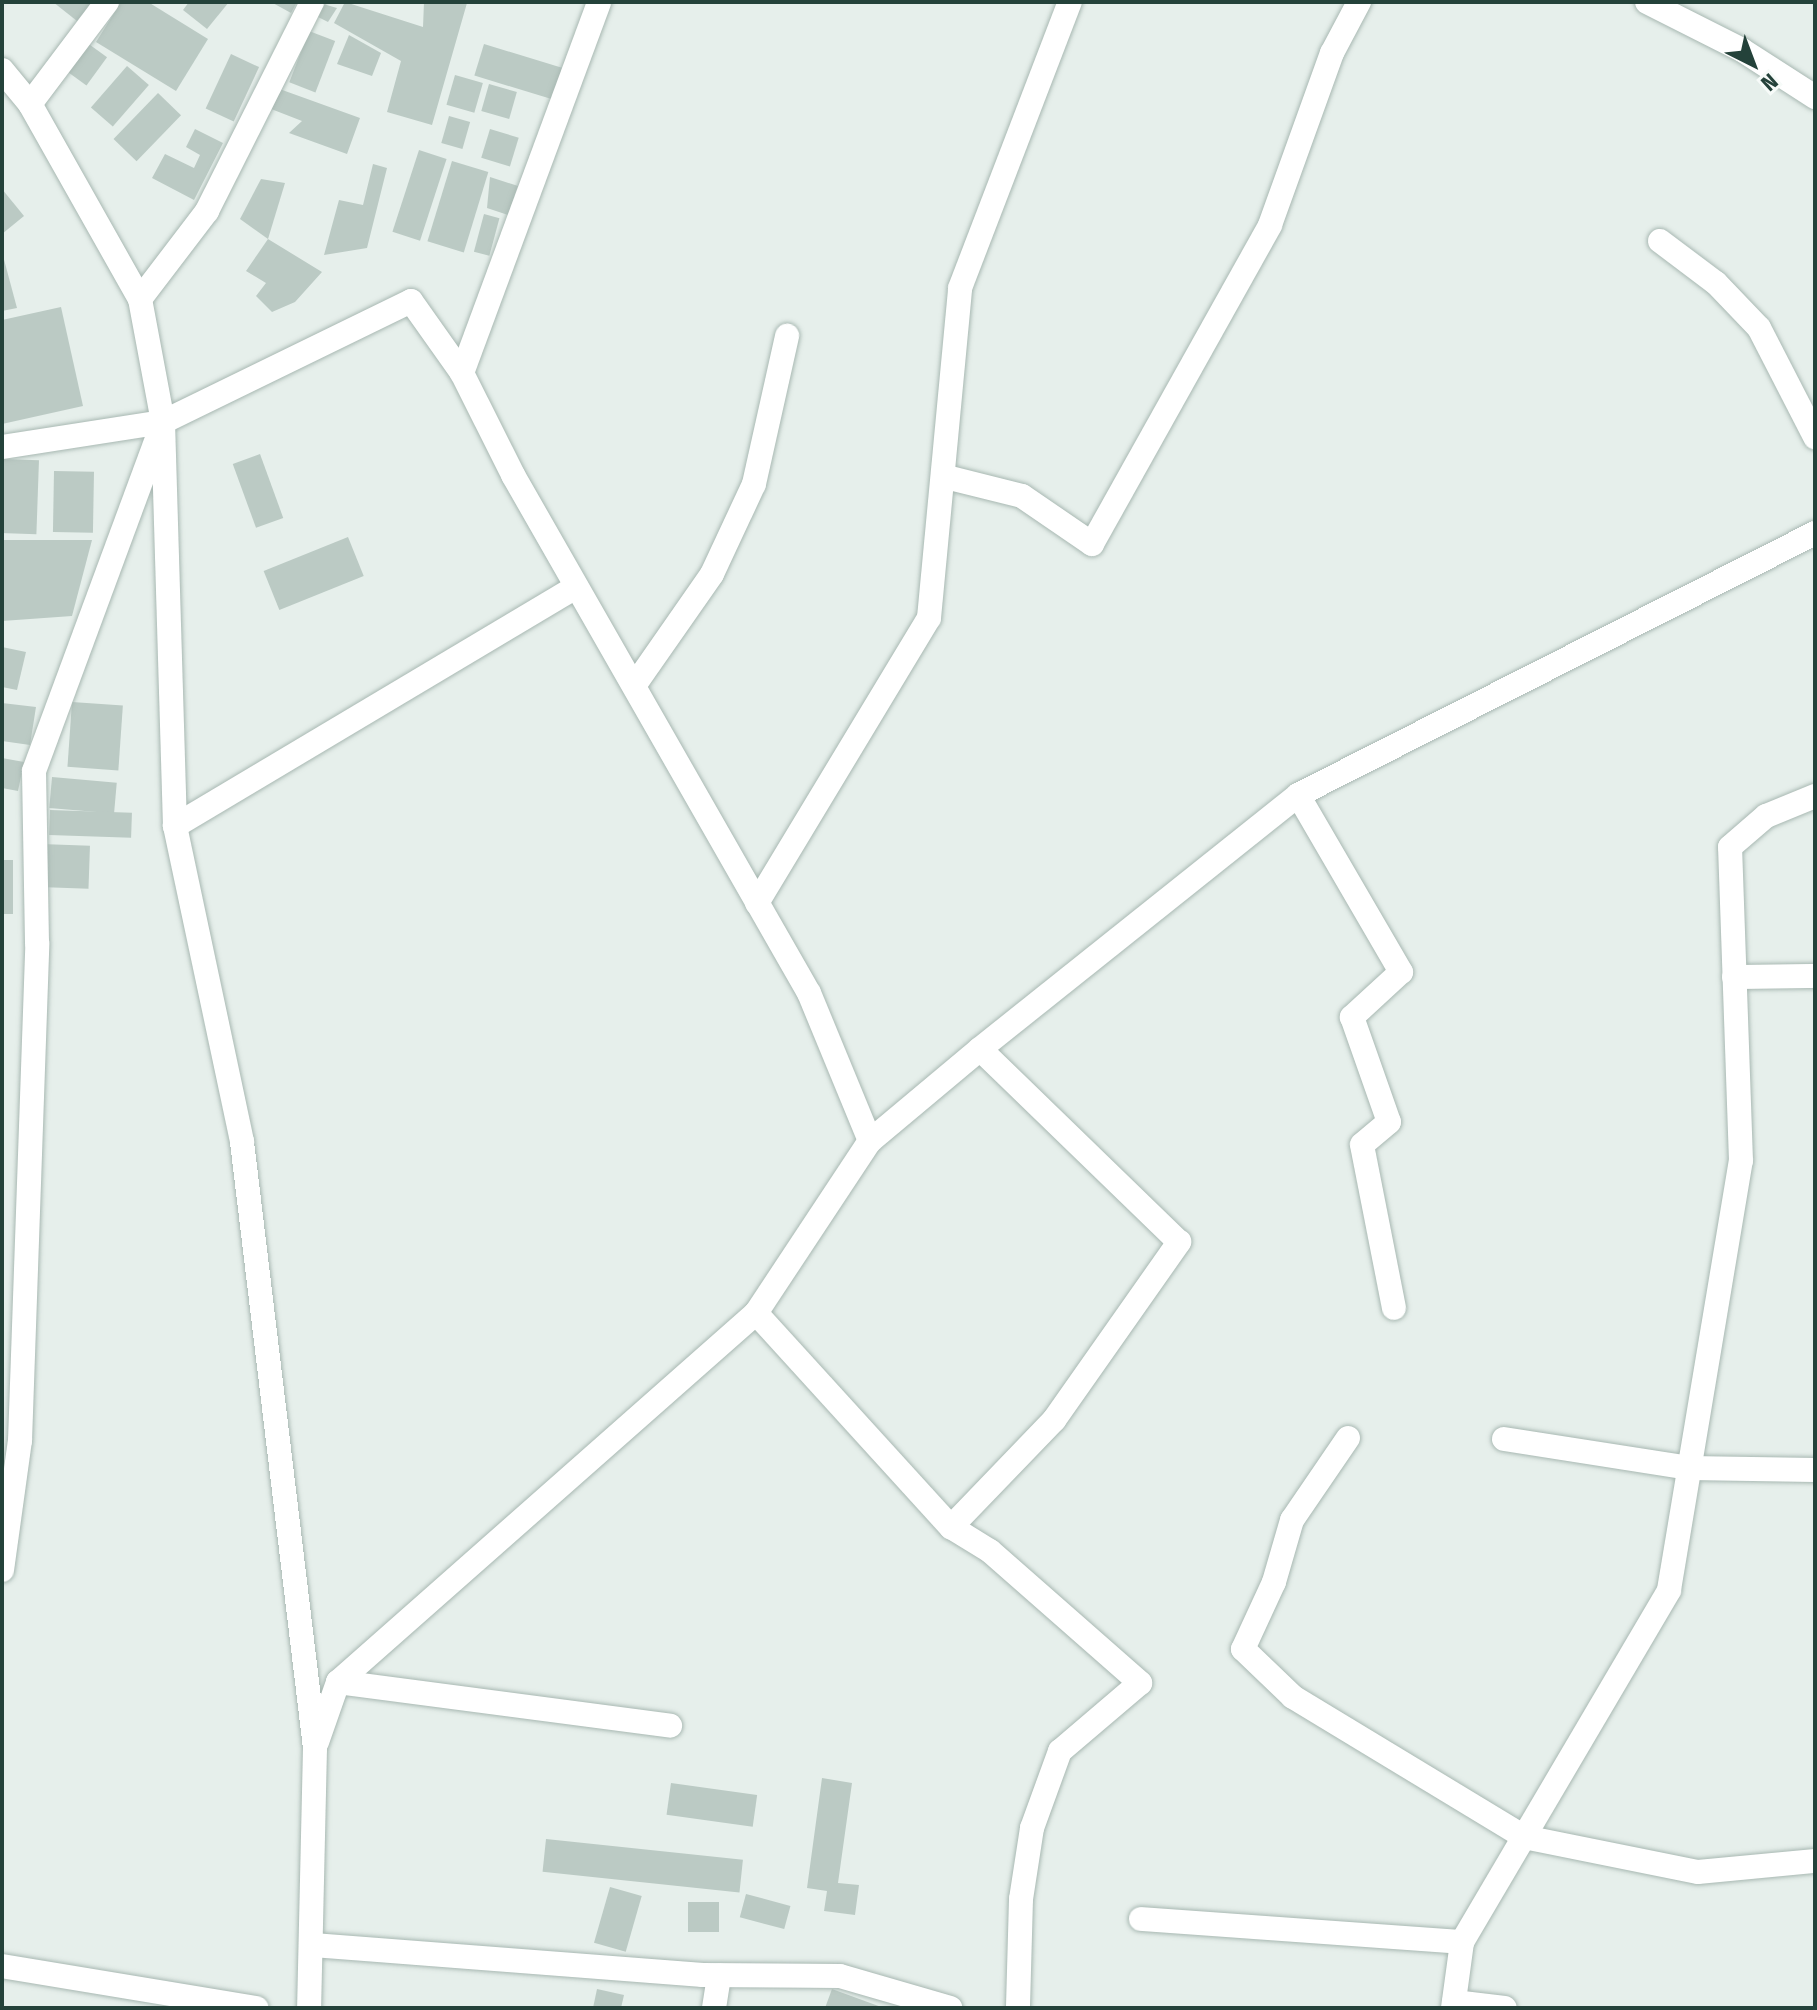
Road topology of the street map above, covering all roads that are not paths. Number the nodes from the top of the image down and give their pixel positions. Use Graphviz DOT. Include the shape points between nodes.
graph roads {
  1 [pos="107,2"];
  2 [pos="312,2"];
  3 [pos="599,2"];
  4 [pos="1070,2"];
  5 [pos="1359,2"];
  6 [pos="1647,2"];
  7 [pos="2,70"];
  8 [pos="1815,97"];
  9 [pos="30,104"];
  10 [pos="1660,241"];
  11 [pos="140,299"];
  12 [pos="787,336"];
  13 [pos="462,373"];
  14 [pos="163,422"];
  15 [pos="1815,437"];
  16 [pos="2,447"];
  17 [pos="946,477"];
  18 [pos="1815,533"];
  19 [pos="576,587"];
  20 [pos="634,686"];
  21 [pos="1298,795"];
  22 [pos="1815,796"];
  23 [pos="175,826"];
  24 [pos="757,903"];
  25 [pos="1815,976"];
  26 [pos="1734,977"];
  27 [pos="980,1049"];
  28 [pos="870,1141"];
  29 [pos="13,1300"];
  30 [pos="1394,1308"];
  31 [pos="756,1313"];
  32 [pos="1348,1438"];
  33 [pos="1504,1439"];
  34 [pos="1689,1468"];
  35 [pos="1815,1470"];
  36 [pos="951,1527"];
  37 [pos="2,1570"];
  38 [pos="338,1682"];
  39 [pos="670,1726"];
  40 [pos="315,1748"];
  41 [pos="1524,1837"];
  42 [pos="1815,1861"];
  43 [pos="1141,1919"];
  44 [pos="1462,1942"];
  45 [pos="313,1945"];
  46 [pos="2,1966"];
  47 [pos="719,1975"];
  48 [pos="1453,2005"];
  49 [pos="257,2008"];
  50 [pos="309,2008"];
  51 [pos="714,2008"];
  52 [pos="950,2008"];
  53 [pos="1018,2008"];
  54 [pos="1505,2008"];
  1 -- 9 [label="street"];
  2 -- 11 [label="street" via="207,211"];
  3 -- 13 [label="street"];
  4 -- 17 [label="street" via="960,288"];
  5 -- 17 [label="street" via="1332,53 1270,225 1092,544 1022,496"];
  6 -- 8 [label="street" via="1742,50"];
  7 -- 9 [label="street"];
  9 -- 11 [label="street"];
  10 -- 15 [label="street" via="1716,283 1759,328"];
  11 -- 14 [label="street"];
  12 -- 20 [label="street" via="754,484 712,574"];
  13 -- 14 [label="street" via="411,301"];
  13 -- 19 [label="street"];
  14 -- 16 [label="street"];
  14 -- 23 [label="street"];
  14 -- 29 [label="street" via="34,771 37,943"];
  17 -- 24 [label="street" via="929,618"];
  18 -- 21 [label="street"];
  19 -- 20 [label="street"];
  19 -- 23 [label="street"];
  20 -- 24 [label="street"];
  21 -- 27 [label="street"];
  21 -- 30 [label="street" via="1401,972 1352,1017 1389,1122 1362,1145"];
  22 -- 26 [label="street" via="1766,816 1730,847"];
  23 -- 40 [label="street" via="242,1142"];
  24 -- 28 [label="street" via="809,993"];
  25 -- 26 [label="street"];
  26 -- 34 [label="street" via="1741,1161"];
  27 -- 28 [label="street"];
  27 -- 36 [label="street" via="1179,1242 1054,1420"];
  28 -- 31 [label="street"];
  29 -- 37 [label="street" via="20,1441"];
  31 -- 36 [label="street"];
  31 -- 38 [label="street"];
  32 -- 41 [label="street" via="1292,1520 1274,1582 1243,1649 1293,1697"];
  33 -- 34 [label="street"];
  34 -- 35 [label="street"];
  34 -- 41 [label="street" via="1669,1590"];
  36 -- 53 [label="street" via="990,1551 1140,1683 1060,1751 1032,1828 1021,1899"];
  38 -- 39 [label="street"];
  38 -- 40 [label="street"];
  40 -- 45 [label="street"];
  41 -- 42 [label="street" via="1698,1872"];
  41 -- 44 [label="street"];
  43 -- 44 [label="street"];
  44 -- 48 [label="street"];
  45 -- 47 [label="street"];
  45 -- 50 [label="street"];
  46 -- 49 [label="street"];
  47 -- 51 [label="street"];
  47 -- 52 [label="street" via="840,1976"];
  48 -- 54 [label="street"];
}
